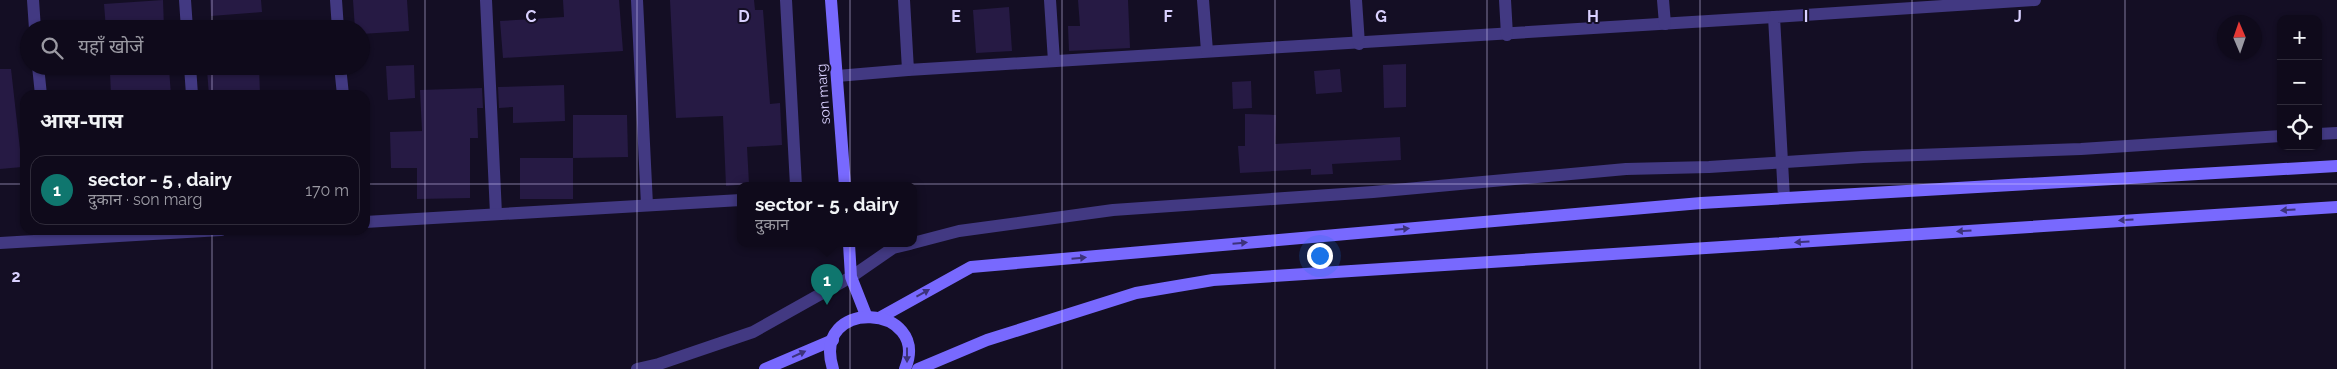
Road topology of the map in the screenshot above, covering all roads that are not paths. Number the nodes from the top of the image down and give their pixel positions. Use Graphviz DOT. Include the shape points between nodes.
graph roads {
  1 [pos="33,0"];
  2 [pos="184,0"];
  3 [pos="336,0"];
  4 [pos="486,0"];
  5 [pos="637,0"];
  6 [pos="786,0"];
  7 [pos="831,0"];
  8 [pos="904,0"];
  9 [pos="1050,0"];
  10 [pos="1203,0"];
  11 [pos="1356,0"];
  12 [pos="1505,0"];
  13 [pos="1663,0"];
  14 [pos="2035,0"];
  15 [pos="1898,5"];
  16 [pos="1774,17"];
  17 [pos="34,20"];
  18 [pos="186,20"];
  19 [pos="337,20"];
  20 [pos="1665,24"];
  21 [pos="1507,35"];
  22 [pos="1359,44"];
  23 [pos="1207,51"];
  24 [pos="1054,60"];
  25 [pos="908,70"];
  26 [pos="39,75"];
  27 [pos="191,75"];
  28 [pos="341,75"];
  29 [pos="837,76"];
  30 [pos="40,90"];
  31 [pos="192,90"];
  32 [pos="342,90"];
  33 [pos="2337,133"];
  34 [pos="2322,134"];
  35 [pos="2277,136"];
  36 [pos="1781,162"];
  37 [pos="2337,166"];
  38 [pos="796,182"];
  39 [pos="846,182"];
  40 [pos="1784,198"];
  41 [pos="737,200"];
  42 [pos="647,205"];
  43 [pos="2337,207"];
  44 [pos="496,214"];
  45 [pos="370,222"];
  46 [pos="53,235"];
  47 [pos="917,242"];
  48 [pos="0,243"];
  49 [pos="849,247"];
  50 [pos="897,247"];
  51 [pos="851,277"];
  52 [pos="866,316"];
  53 [pos="881,317"];
  54 [pos="833,340"];
  55 [pos="638,369"];
  56 [pos="765,369"];
  57 [pos="833,369"];
  58 [pos="905,369"];
  59 [pos="918,369"];
  1 -- 17 [label="street"];
  2 -- 18 [label="street"];
  3 -- 19 [label="street"];
  4 -- 44 [label="street"];
  5 -- 42 [label="street"];
  6 -- 38 [label="street"];
  7 -- 29 [label="street, son marg"];
  8 -- 25 [label="street"];
  9 -- 24 [label="street"];
  10 -- 23 [label="street"];
  11 -- 22 [label="street"];
  12 -- 21 [label="street"];
  13 -- 20 [label="street"];
  14 -- 15 [label="street"];
  15 -- 16 [label="street"];
  16 -- 20 [label="street"];
  16 -- 36 [label="street"];
  20 -- 21 [label="street"];
  21 -- 22 [label="street"];
  22 -- 23 [label="street"];
  23 -- 24 [label="street"];
  24 -- 25 [label="street"];
  25 -- 29 [label="street"];
  26 -- 30 [label="street"];
  27 -- 31 [label="street"];
  28 -- 32 [label="street"];
  29 -- 39 [label="street, son marg"];
  33 -- 34 [label="street"];
  35 -- 36 [label="street" via="2081,149"];
  36 -- 40 [label="street"];
  36 -- 47 [label="street" via="1626,168 1363,193 1113,210 959,231"];
  37 -- 40 [label="street"];
  53 -- 40 [label="street, one-way" via="971,267"];
  41 -- 42 [label="street"];
  42 -- 44 [label="street"];
  43 -- 59 [label="street, one-way" via="1212,280 1136,293 987,340"];
  44 -- 45 [label="street"];
  46 -- 48 [label="street"];
  49 -- 51 [label="street"];
  50 -- 51 [label="street"];
  51 -- 52 [label="street"];
  51 -- 55 [label="street" via="753,332"];
  52 -- 53 [label="street"];
  52 -- 54 [label="street" via="852,319"];
  53 -- 58 [label="street, one-way" via="903,334 908,348"];
  56 -- 54 [label="street, one-way"];
  54 -- 57 [label="street" via="830,353"];
}
